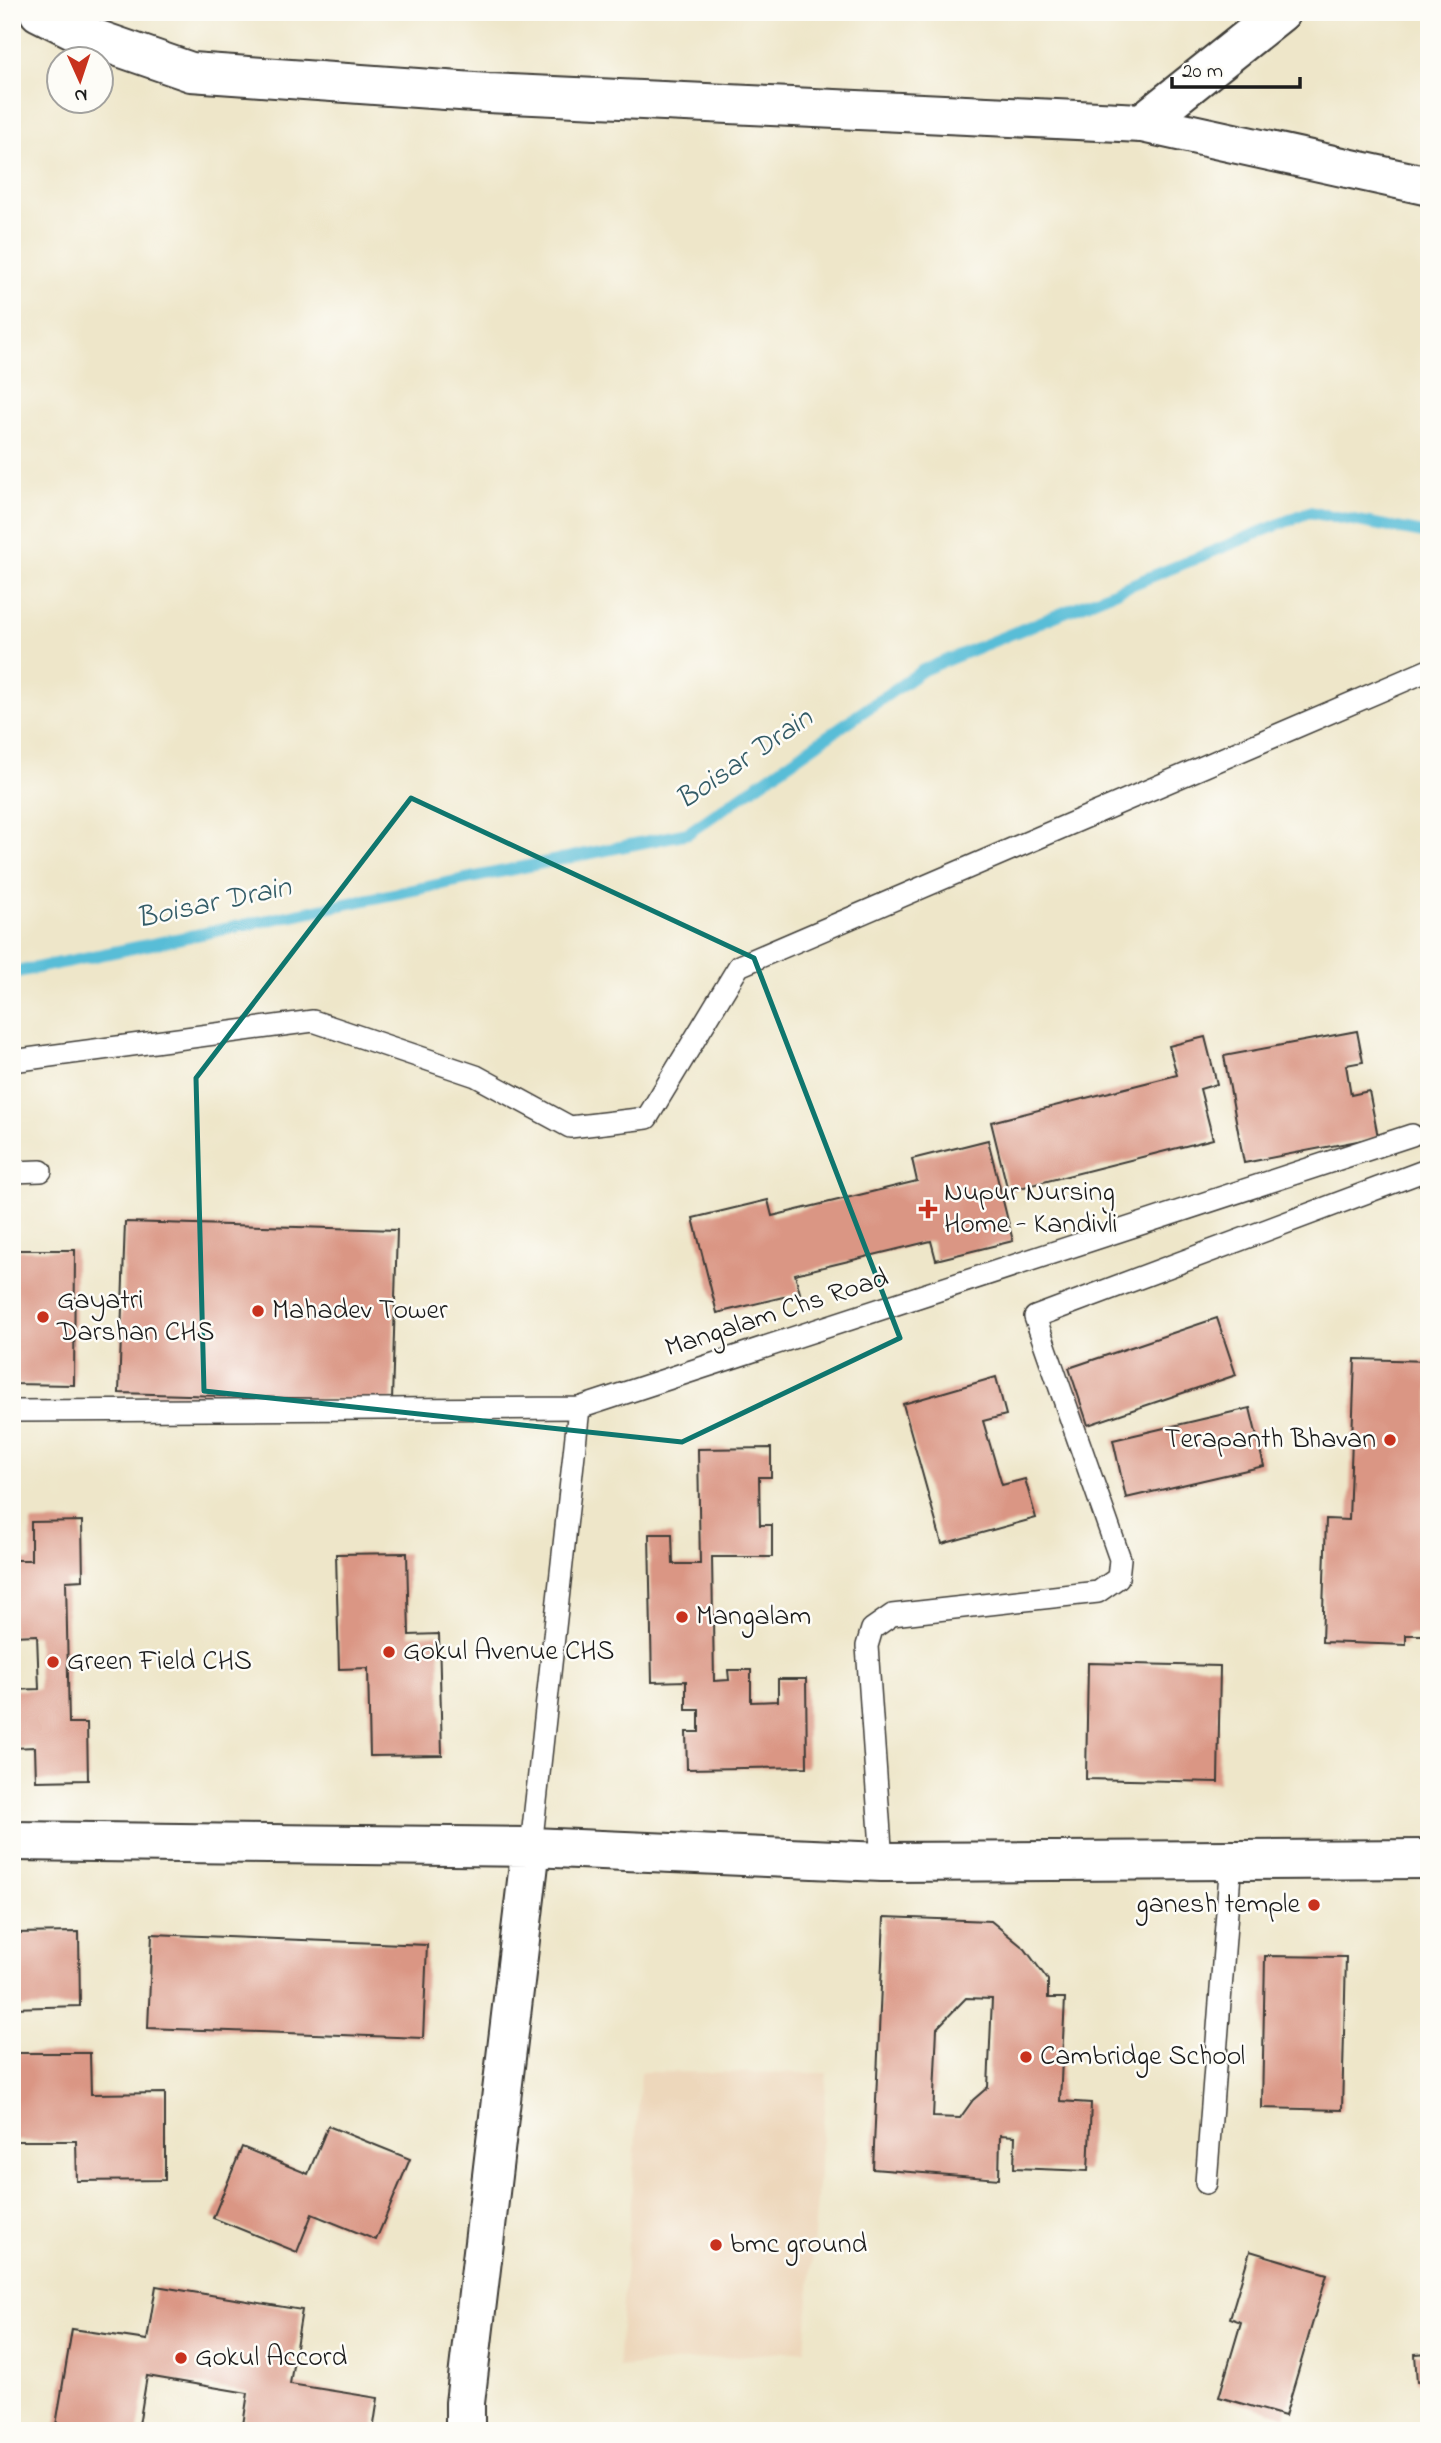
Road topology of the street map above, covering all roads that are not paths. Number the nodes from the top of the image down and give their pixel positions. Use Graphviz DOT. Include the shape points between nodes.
graph roads {
  1 [pos="39,12"];
  2 [pos="1281,12"];
  3 [pos="98,24"];
  4 [pos="1142,123"];
  5 [pos="1429,186"];
  6 [pos="1429,670"];
  7 [pos="12,1061"];
  8 [pos="1412,1135"];
  9 [pos="1429,1169"];
  10 [pos="12,1171"];
  11 [pos="41,1171"];
  12 [pos="579,1408"];
  13 [pos="12,1411"];
  14 [pos="12,1841"];
  15 [pos="531,1847"];
  16 [pos="1429,1859"];
  17 [pos="1231,1860"];
  18 [pos="882,1862"];
  19 [pos="1206,2183"];
  20 [pos="465,2431"];
  1 -- 3 [label="street"];
  2 -- 4 [label="street"];
  3 -- 4 [label="street" via="191,72 488,93"];
  4 -- 5 [label="street"];
  6 -- 7 [label="lane" via="739,966 647,1118 570,1128 475,1076 313,1021"];
  8 -- 12 [label="lane, Mangalam Chs Road"];
  9 -- 18 [label="lane" via="1035,1317 1119,1559 1118,1578 1098,1592 892,1615 872,1629 867,1646"];
  10 -- 11 [label="lane"];
  12 -- 13 [label="lane, Mangalam Chs Road"];
  12 -- 15 [label="lane"];
  14 -- 15 [label="street"];
  15 -- 18 [label="street"];
  15 -- 20 [label="street"];
  16 -- 17 [label="street"];
  17 -- 18 [label="street"];
  17 -- 19 [label="lane"];
}
